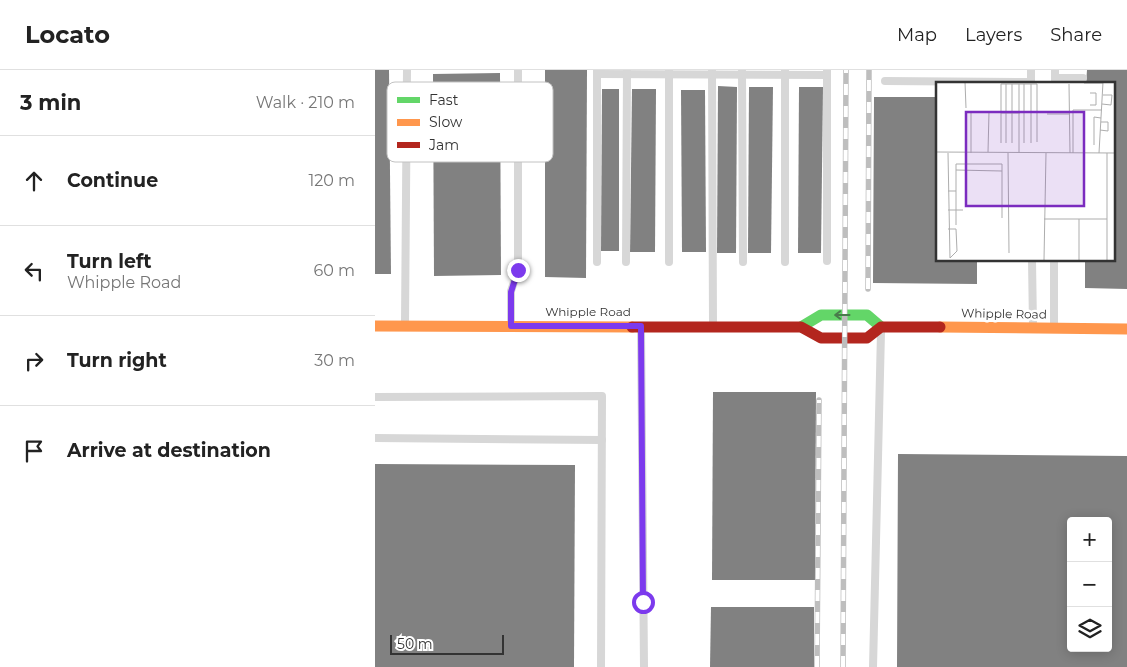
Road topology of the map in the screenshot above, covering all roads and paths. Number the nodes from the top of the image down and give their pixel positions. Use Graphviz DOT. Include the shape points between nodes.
graph roads {
  1 [pos="597,72"];
  2 [pos="627,72"];
  3 [pos="669,72"];
  4 [pos="712,72"];
  5 [pos="742,72"];
  6 [pos="785,72"];
  7 [pos="827,72"];
  8 [pos="1055,77"];
  9 [pos="1083,78"];
  10 [pos="885,81"];
  11 [pos="958,82"];
  12 [pos="406,162"];
  13 [pos="518,162"];
  14 [pos="827,261"];
  15 [pos="1033,261"];
  16 [pos="1054,261"];
  17 [pos="597,262"];
  18 [pos="627,262"];
  19 [pos="669,262"];
  20 [pos="743,262"];
  21 [pos="785,262"];
  22 [pos="375,326"];
  23 [pos="405,326"];
  24 [pos="511,326"];
  25 [pos="641,326"];
  26 [pos="713,326"];
  27 [pos="801,326"];
  28 [pos="881,327"];
  29 [pos="1033,328"];
  30 [pos="1054,328"];
  31 [pos="1127,329"];
  32 [pos="375,397"];
  33 [pos="375,438"];
  34 [pos="602,440"];
  35 [pos="601,667"];
  36 [pos="644,667"];
  37 [pos="873,667"];
  1 -- 2 [label="lane"];
  1 -- 17 [label="lane"];
  2 -- 3 [label="lane"];
  2 -- 18 [label="lane"];
  3 -- 4 [label="lane"];
  3 -- 19 [label="lane"];
  4 -- 5 [label="lane"];
  4 -- 26 [label="lane"];
  5 -- 6 [label="lane"];
  5 -- 20 [label="lane"];
  6 -- 7 [label="lane"];
  6 -- 21 [label="lane"];
  7 -- 14 [label="lane"];
  8 -- 9 [label="lane"];
  10 -- 11 [label="lane"];
  12 -- 23 [label="lane"];
  13 -- 24 [label="lane" via="518,270 511,292"];
  15 -- 29 [label="lane"];
  16 -- 30 [label="lane"];
  22 -- 23 [label="main road, Whipple Road"];
  23 -- 24 [label="main road, Whipple Road"];
  24 -- 25 [label="main road, Whipple Road"];
  25 -- 26 [label="main road, Whipple Road"];
  25 -- 36 [label="lane"];
  26 -- 27 [label="main road, Whipple Road"];
  27 -- 28 [label="main road, Whipple Road" via="821,338 867,338"];
  28 -- 27 [label="main road, Whipple Road, one-way" via="867,315 821,315"];
  28 -- 29 [label="main road, Whipple Road"];
  28 -- 37 [label="lane"];
  29 -- 30 [label="main road, Whipple Road"];
  30 -- 31 [label="main road, Whipple Road"];
  32 -- 34 [label="lane" via="602,396"];
  33 -- 34 [label="lane"];
  34 -- 35 [label="lane"];
}
